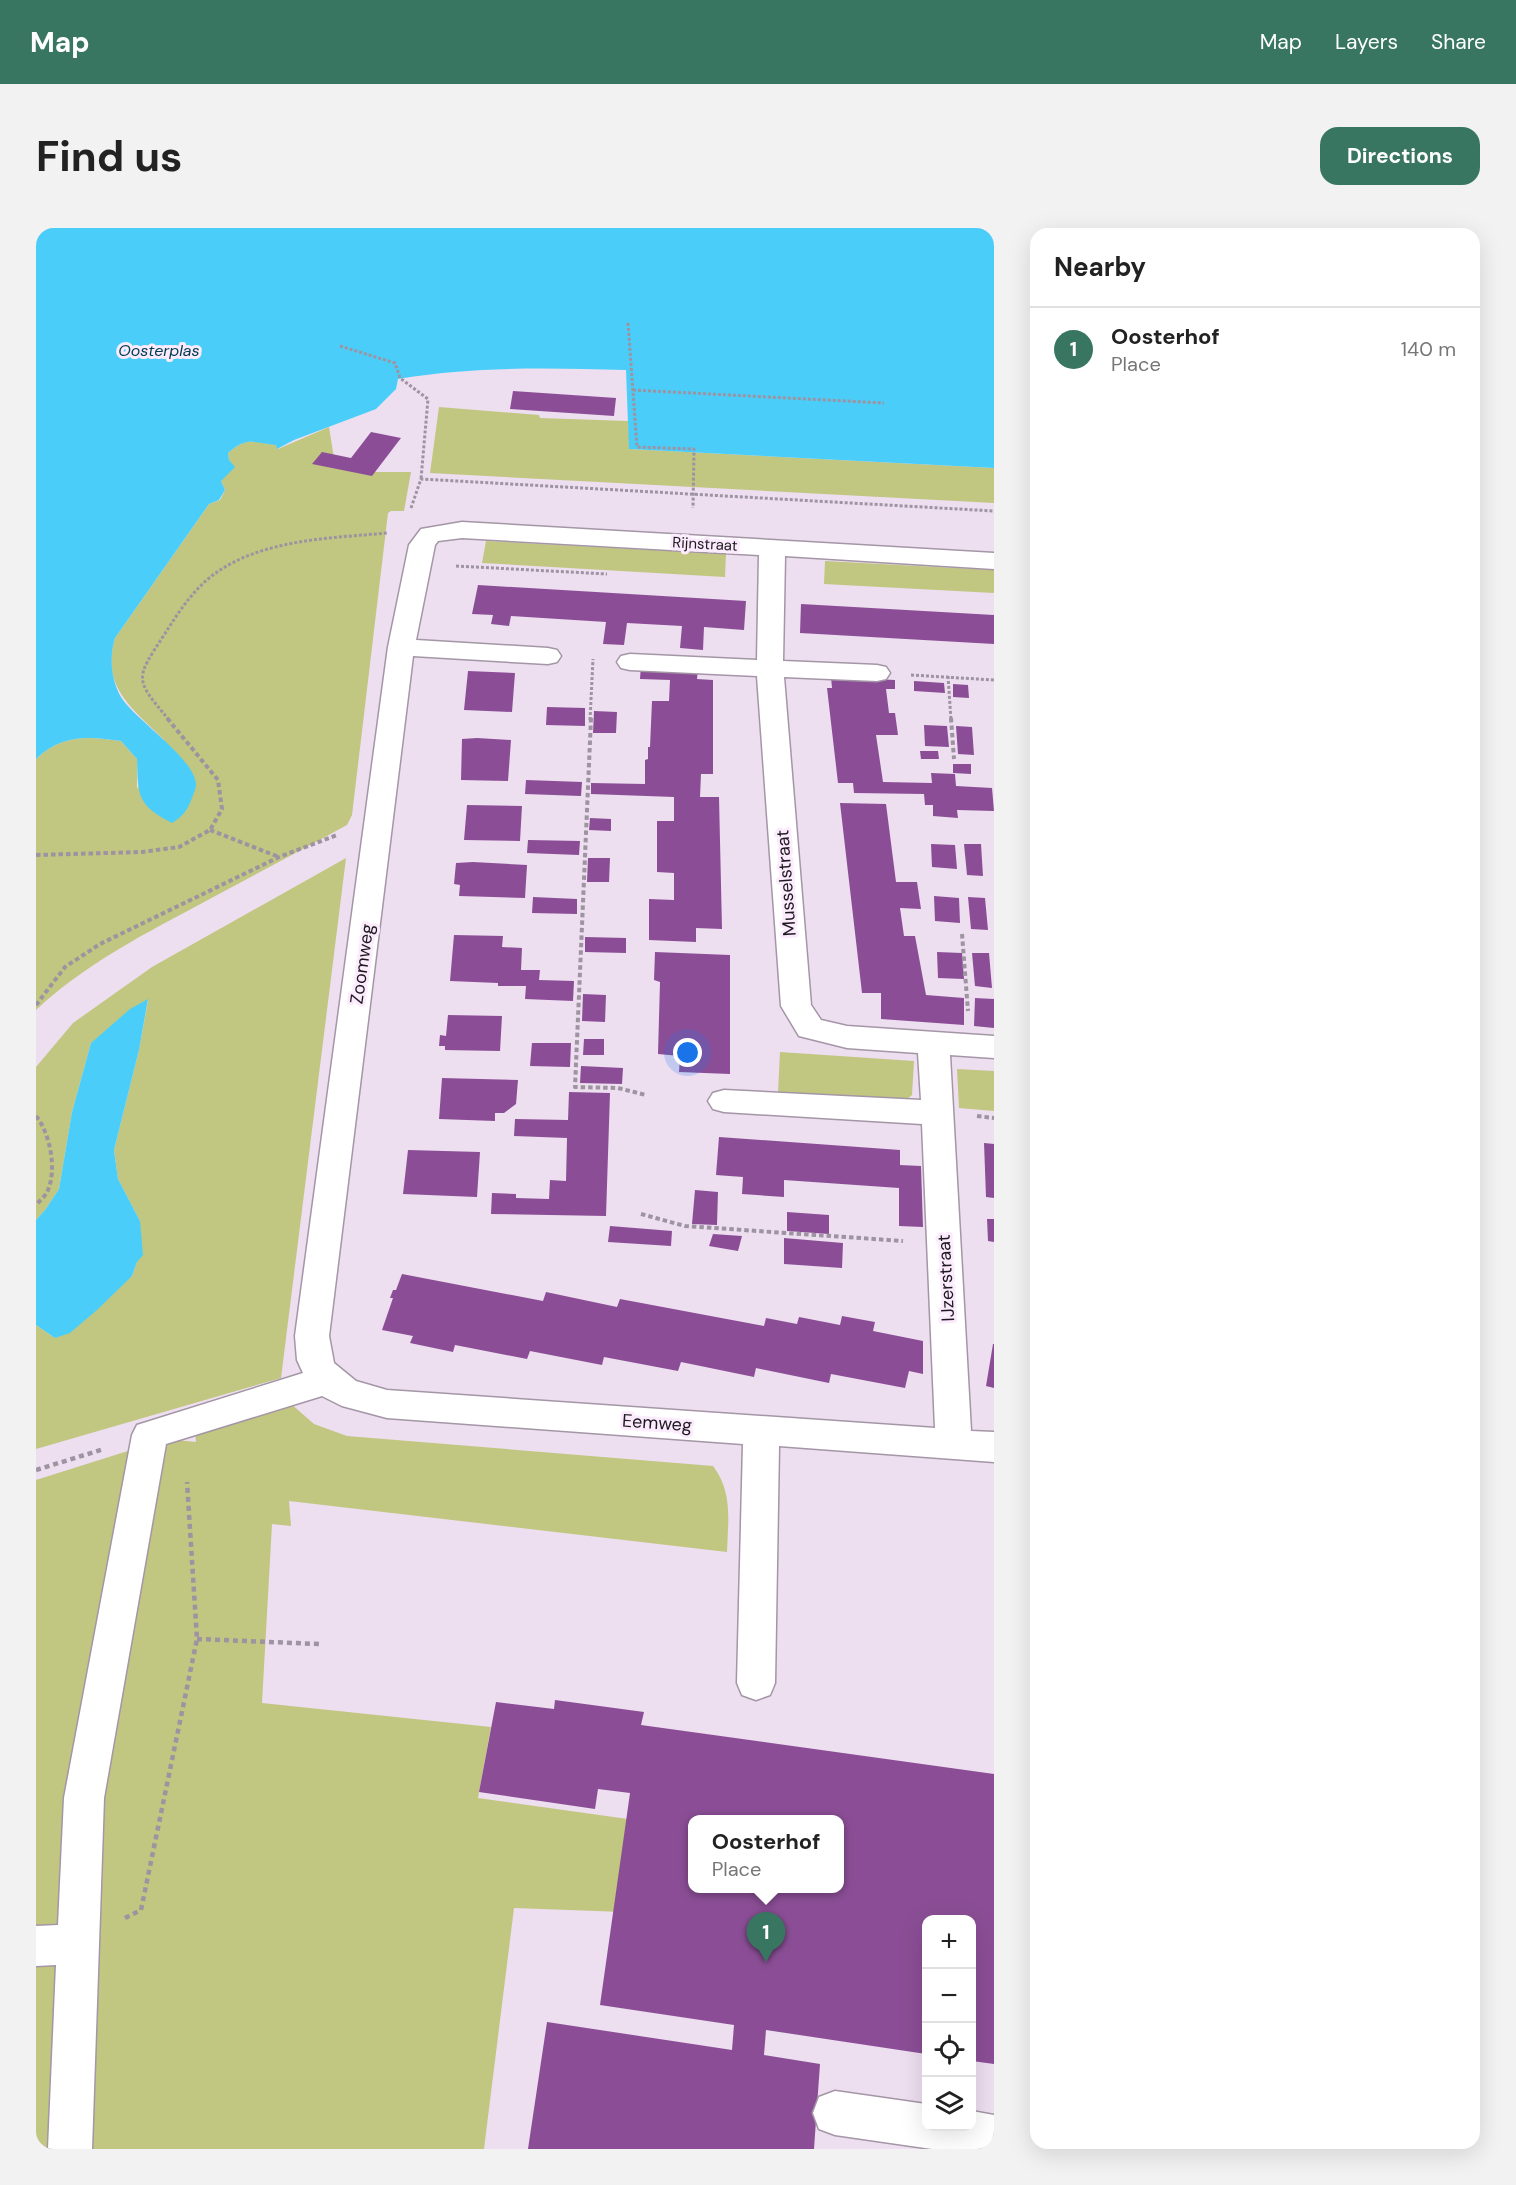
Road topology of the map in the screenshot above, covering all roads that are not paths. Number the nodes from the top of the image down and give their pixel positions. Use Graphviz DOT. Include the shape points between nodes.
graph roads {
  1 [pos="422,545"];
  2 [pos="772,548"];
  3 [pos="994,561"];
  4 [pos="401,647"];
  5 [pos="548,656"];
  6 [pos="630,662"];
  7 [pos="770,669"];
  8 [pos="877,673"];
  9 [pos="933,1042"];
  10 [pos="982,1046"];
  11 [pos="724,1101"];
  12 [pos="938,1113"];
  13 [pos="327,1380"];
  14 [pos="761,1431"];
  15 [pos="954,1444"];
  16 [pos="994,1447"];
  17 [pos="756,1683"];
  18 [pos="77,1944"];
  19 [pos="36,1946"];
  20 [pos="835,2113"];
  21 [pos="922,2125"];
  22 [pos="957,2131"];
  23 [pos="994,2137"];
  24 [pos="70,2149"];
  1 -- 2 [label="street, Rijnstraat" via="430,534 462,530"];
  1 -- 4 [label="street, Zoomweg"];
  2 -- 3 [label="street, Rijnstraat"];
  2 -- 7 [label="street, Musselstraat"];
  4 -- 5 [label="street"];
  4 -- 13 [label="street, Zoomweg" via="312,1336 315,1360"];
  6 -- 7 [label="street"];
  7 -- 8 [label="street"];
  7 -- 9 [label="street, Musselstraat" via="796,1006 810,1028 847,1037"];
  9 -- 10 [label="street, Musselstraat"];
  9 -- 12 [label="street, IJzerstraat"];
  11 -- 12 [label="street"];
  12 -- 15 [label="street, IJzerstraat"];
  13 -- 14 [label="street, Eemweg" via="355,1398 387,1404"];
  13 -- 18 [label="street" via="167,1430 84,1798"];
  14 -- 15 [label="street, Eemweg"];
  14 -- 17 [label="street"];
  15 -- 16 [label="street, Eemweg"];
  18 -- 19 [label="street"];
  18 -- 24 [label="street"];
  20 -- 21 [label="street"];
  22 -- 23 [label="street"];
}
